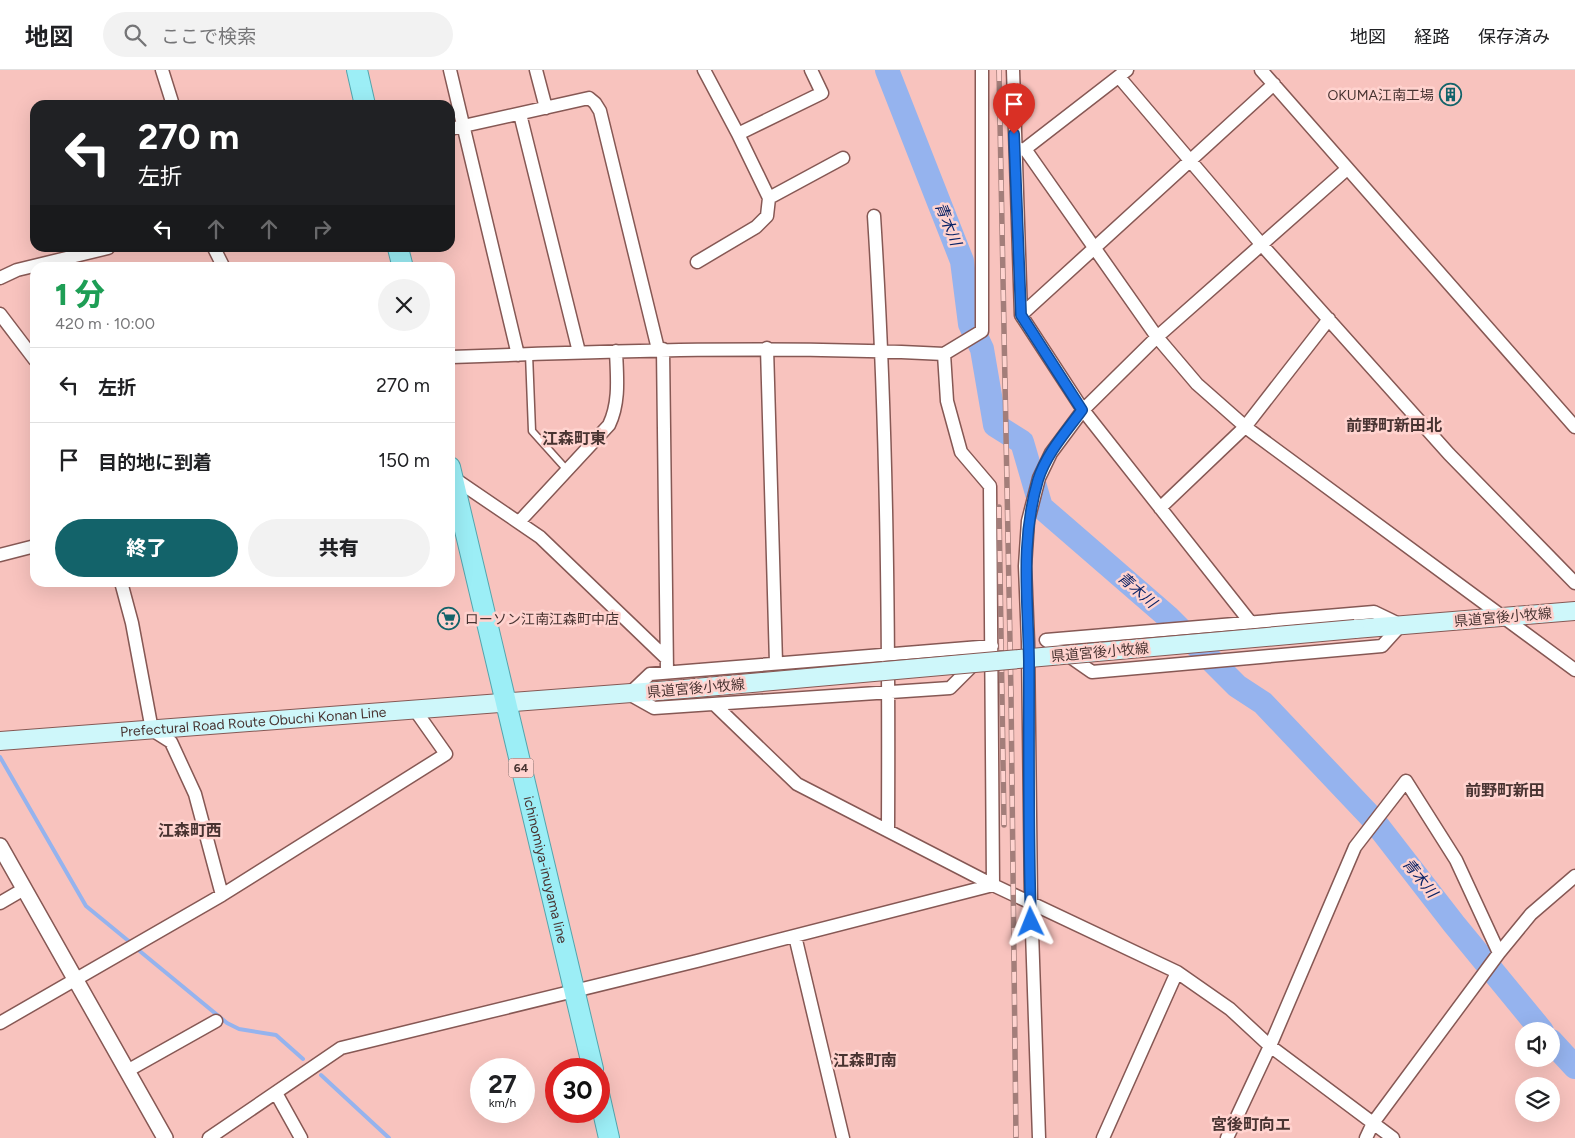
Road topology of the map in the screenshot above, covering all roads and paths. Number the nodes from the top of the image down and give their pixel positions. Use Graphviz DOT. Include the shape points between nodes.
graph roads {
  1 [pos="162,70"];
  2 [pos="357,70"];
  3 [pos="450,70"];
  4 [pos="536,70"];
  5 [pos="704,70"];
  6 [pos="811,70"];
  7 [pos="982,70"];
  8 [pos="1013,70"];
  9 [pos="1261,70"];
  10 [pos="1123,74"];
  11 [pos="1274,84"];
  12 [pos="172,100"];
  13 [pos="364,100"];
  14 [pos="546,108"];
  15 [pos="520,114"];
  16 [pos="464,126"];
  17 [pos="455,128"];
  18 [pos="738,134"];
  19 [pos="1020,150"];
  20 [pos="843,158"];
  21 [pos="1192,162"];
  22 [pos="1347,169"];
  23 [pos="768,198"];
  24 [pos="874,216"];
  25 [pos="1262,245"];
  26 [pos="1095,249"];
  27 [pos="91,252"];
  28 [pos="50,262"];
  29 [pos="697,262"];
  30 [pos="30,267"];
  31 [pos="0,278"];
  32 [pos="0,314"];
  33 [pos="1021,315"];
  34 [pos="1329,319"];
  35 [pos="1157,337"];
  36 [pos="767,348"];
  37 [pos="661,349"];
  38 [pos="883,350"];
  39 [pos="616,351"];
  40 [pos="579,352"];
  41 [pos="30,353"];
  42 [pos="944,354"];
  43 [pos="524,355"];
  44 [pos="455,358"];
  45 [pos="1082,410"];
  46 [pos="1245,426"];
  47 [pos="1575,426"];
  48 [pos="567,470"];
  49 [pos="455,475"];
  50 [pos="455,489"];
  51 [pos="1160,508"];
  52 [pos="519,522"];
  53 [pos="30,547"];
  54 [pos="0,555"];
  55 [pos="1574,579"];
  56 [pos="122,587"];
  57 [pos="1575,611"];
  58 [pos="1503,617"];
  59 [pos="1250,623"];
  60 [pos="1401,625"];
  61 [pos="1046,640"];
  62 [pos="1028,642"];
  63 [pos="992,646"];
  64 [pos="889,654"];
  65 [pos="666,658"];
  66 [pos="776,663"];
  67 [pos="1575,670"];
  68 [pos="667,672"];
  69 [pos="888,692"];
  70 [pos="629,694"];
  71 [pos="505,701"];
  72 [pos="716,706"];
  73 [pos="415,710"];
  74 [pos="152,730"];
  75 [pos="0,741"];
  76 [pos="888,830"];
  77 [pos="0,846"];
  78 [pos="1575,876"];
  79 [pos="994,886"];
  80 [pos="24,890"];
  81 [pos="222,895"];
  82 [pos="1031,902"];
  83 [pos="0,903"];
  84 [pos="795,936"];
  85 [pos="1499,953"];
  86 [pos="1177,972"];
  87 [pos="76,980"];
  88 [pos="574,990"];
  89 [pos="0,1022"];
  90 [pos="216,1022"];
  91 [pos="1270,1046"];
  92 [pos="590,1058"];
  93 [pos="127,1071"];
  94 [pos="276,1092"];
  95 [pos="606,1123"];
  96 [pos="1374,1123"];
  97 [pos="165,1138"];
  98 [pos="209,1138"];
  99 [pos="301,1138"];
  100 [pos="609,1138"];
  101 [pos="843,1138"];
  102 [pos="1039,1138"];
  103 [pos="1103,1138"];
  104 [pos="1227,1138"];
  105 [pos="1366,1138"];
  106 [pos="1393,1138"];
  1 -- 12 [label="street"];
  2 -- 13 [label="main road"];
  3 -- 16 [label="street"];
  4 -- 14 [label="street"];
  5 -- 18 [label="street"];
  6 -- 18 [label="street" via="822,93"];
  7 -- 42 [label="street" via="977,334"];
  8 -- 19 [label="street"];
  9 -- 11 [label="street"];
  10 -- 19 [label="street"];
  10 -- 21 [label="street"];
  11 -- 21 [label="street"];
  11 -- 22 [label="street"];
  14 -- 15 [label="street"];
  14 -- 37 [label="street" via="589,98 600,111"];
  15 -- 16 [label="street"];
  15 -- 40 [label="street"];
  16 -- 17 [label="street"];
  16 -- 43 [label="street"];
  18 -- 23 [label="street"];
  19 -- 26 [label="street"];
  19 -- 33 [label="street"];
  20 -- 23 [label="street"];
  21 -- 25 [label="street"];
  21 -- 26 [label="street"];
  22 -- 25 [label="street"];
  22 -- 47 [label="street"];
  23 -- 29 [label="street" via="767,216 756,227"];
  24 -- 38 [label="street"];
  25 -- 34 [label="street"];
  25 -- 35 [label="street"];
  26 -- 33 [label="street"];
  26 -- 35 [label="street"];
  27 -- 28 [label="street"];
  30 -- 31 [label="street"];
  32 -- 41 [label="street"];
  33 -- 45 [label="street"];
  34 -- 46 [label="street"];
  34 -- 55 [label="street" via="1449,454"];
  35 -- 45 [label="street"];
  35 -- 46 [label="street" via="1197,384"];
  36 -- 37 [label="street"];
  36 -- 38 [label="street"];
  36 -- 66 [label="street"];
  37 -- 39 [label="street"];
  37 -- 65 [label="street"];
  38 -- 42 [label="street"];
  38 -- 64 [label="street"];
  39 -- 40 [label="street"];
  39 -- 48 [label="street" via="616,412 609,425"];
  40 -- 43 [label="street"];
  42 -- 63 [label="street" via="947,401 961,452 990,486"];
  43 -- 44 [label="street"];
  43 -- 48 [label="lane" via="532,430"];
  45 -- 51 [label="street"];
  45 -- 62 [label="street" via="1051,453 1038,478 1028,521 1025,566"];
  46 -- 51 [label="street"];
  46 -- 58 [label="street"];
  48 -- 52 [label="street"];
  49 -- 52 [label="street"];
  50 -- 71 [label="main road, ichinomiya-inuyama line / 64"];
  51 -- 59 [label="street"];
  52 -- 65 [label="street" via="540,537"];
  53 -- 54 [label="street"];
  56 -- 74 [label="street"];
  57 -- 58 [label="main road, 県道宮後小牧線"];
  58 -- 60 [label="main road, 県道宮後小牧線"];
  58 -- 67 [label="street"];
  59 -- 60 [label="street" via="1374,612"];
  59 -- 61 [label="street"];
  60 -- 61 [label="street" via="1382,646 1092,672"];
  60 -- 70 [label="main road, 県道宮後小牧線, bridge"];
  61 -- 62 [label="street"];
  62 -- 82 [label="street"];
  63 -- 64 [label="street"];
  63 -- 69 [label="street" via="950,688"];
  63 -- 79 [label="street"];
  64 -- 66 [label="street"];
  64 -- 69 [label="street"];
  65 -- 68 [label="street"];
  66 -- 68 [label="street"];
  68 -- 70 [label="street" via="650,674"];
  69 -- 72 [label="street"];
  69 -- 76 [label="street"];
  70 -- 71 [label="main road, 県道宮後小牧線"];
  70 -- 72 [label="street" via="654,708"];
  71 -- 73 [label="main road, Prefectural Road Route Obuchi Konan Line"];
  71 -- 88 [label="main road, ichinomiya-inuyama line / 64"];
  72 -- 76 [label="street" via="797,784"];
  73 -- 74 [label="main road, Prefectural Road Route Obuchi Konan Line"];
  73 -- 81 [label="street" via="446,754"];
  74 -- 75 [label="main road, Prefectural Road Route Obuchi Konan Line"];
  74 -- 81 [label="street" via="172,742 195,794"];
  76 -- 79 [label="street"];
  77 -- 80 [label="street"];
  78 -- 85 [label="street" via="1531,914"];
  79 -- 82 [label="street"];
  79 -- 84 [label="street"];
  80 -- 83 [label="street"];
  80 -- 87 [label="street"];
  81 -- 87 [label="street"];
  82 -- 86 [label="street"];
  82 -- 102 [label="street"];
  84 -- 88 [label="street"];
  84 -- 101 [label="street"];
  85 -- 91 [label="street" via="1456,860 1406,781 1355,847"];
  85 -- 96 [label="street"];
  86 -- 91 [label="street" via="1230,1009"];
  86 -- 103 [label="street"];
  87 -- 89 [label="street"];
  87 -- 93 [label="street"];
  88 -- 92 [label="main road, ichinomiya-inuyama line / 64"];
  88 -- 94 [label="street" via="340,1048"];
  90 -- 93 [label="street"];
  91 -- 96 [label="street"];
  91 -- 104 [label="street"];
  93 -- 97 [label="street"];
  94 -- 98 [label="street"];
  94 -- 99 [label="street"];
  95 -- 100 [label="main road"];
  96 -- 105 [label="street"];
  96 -- 106 [label="street"];
}
